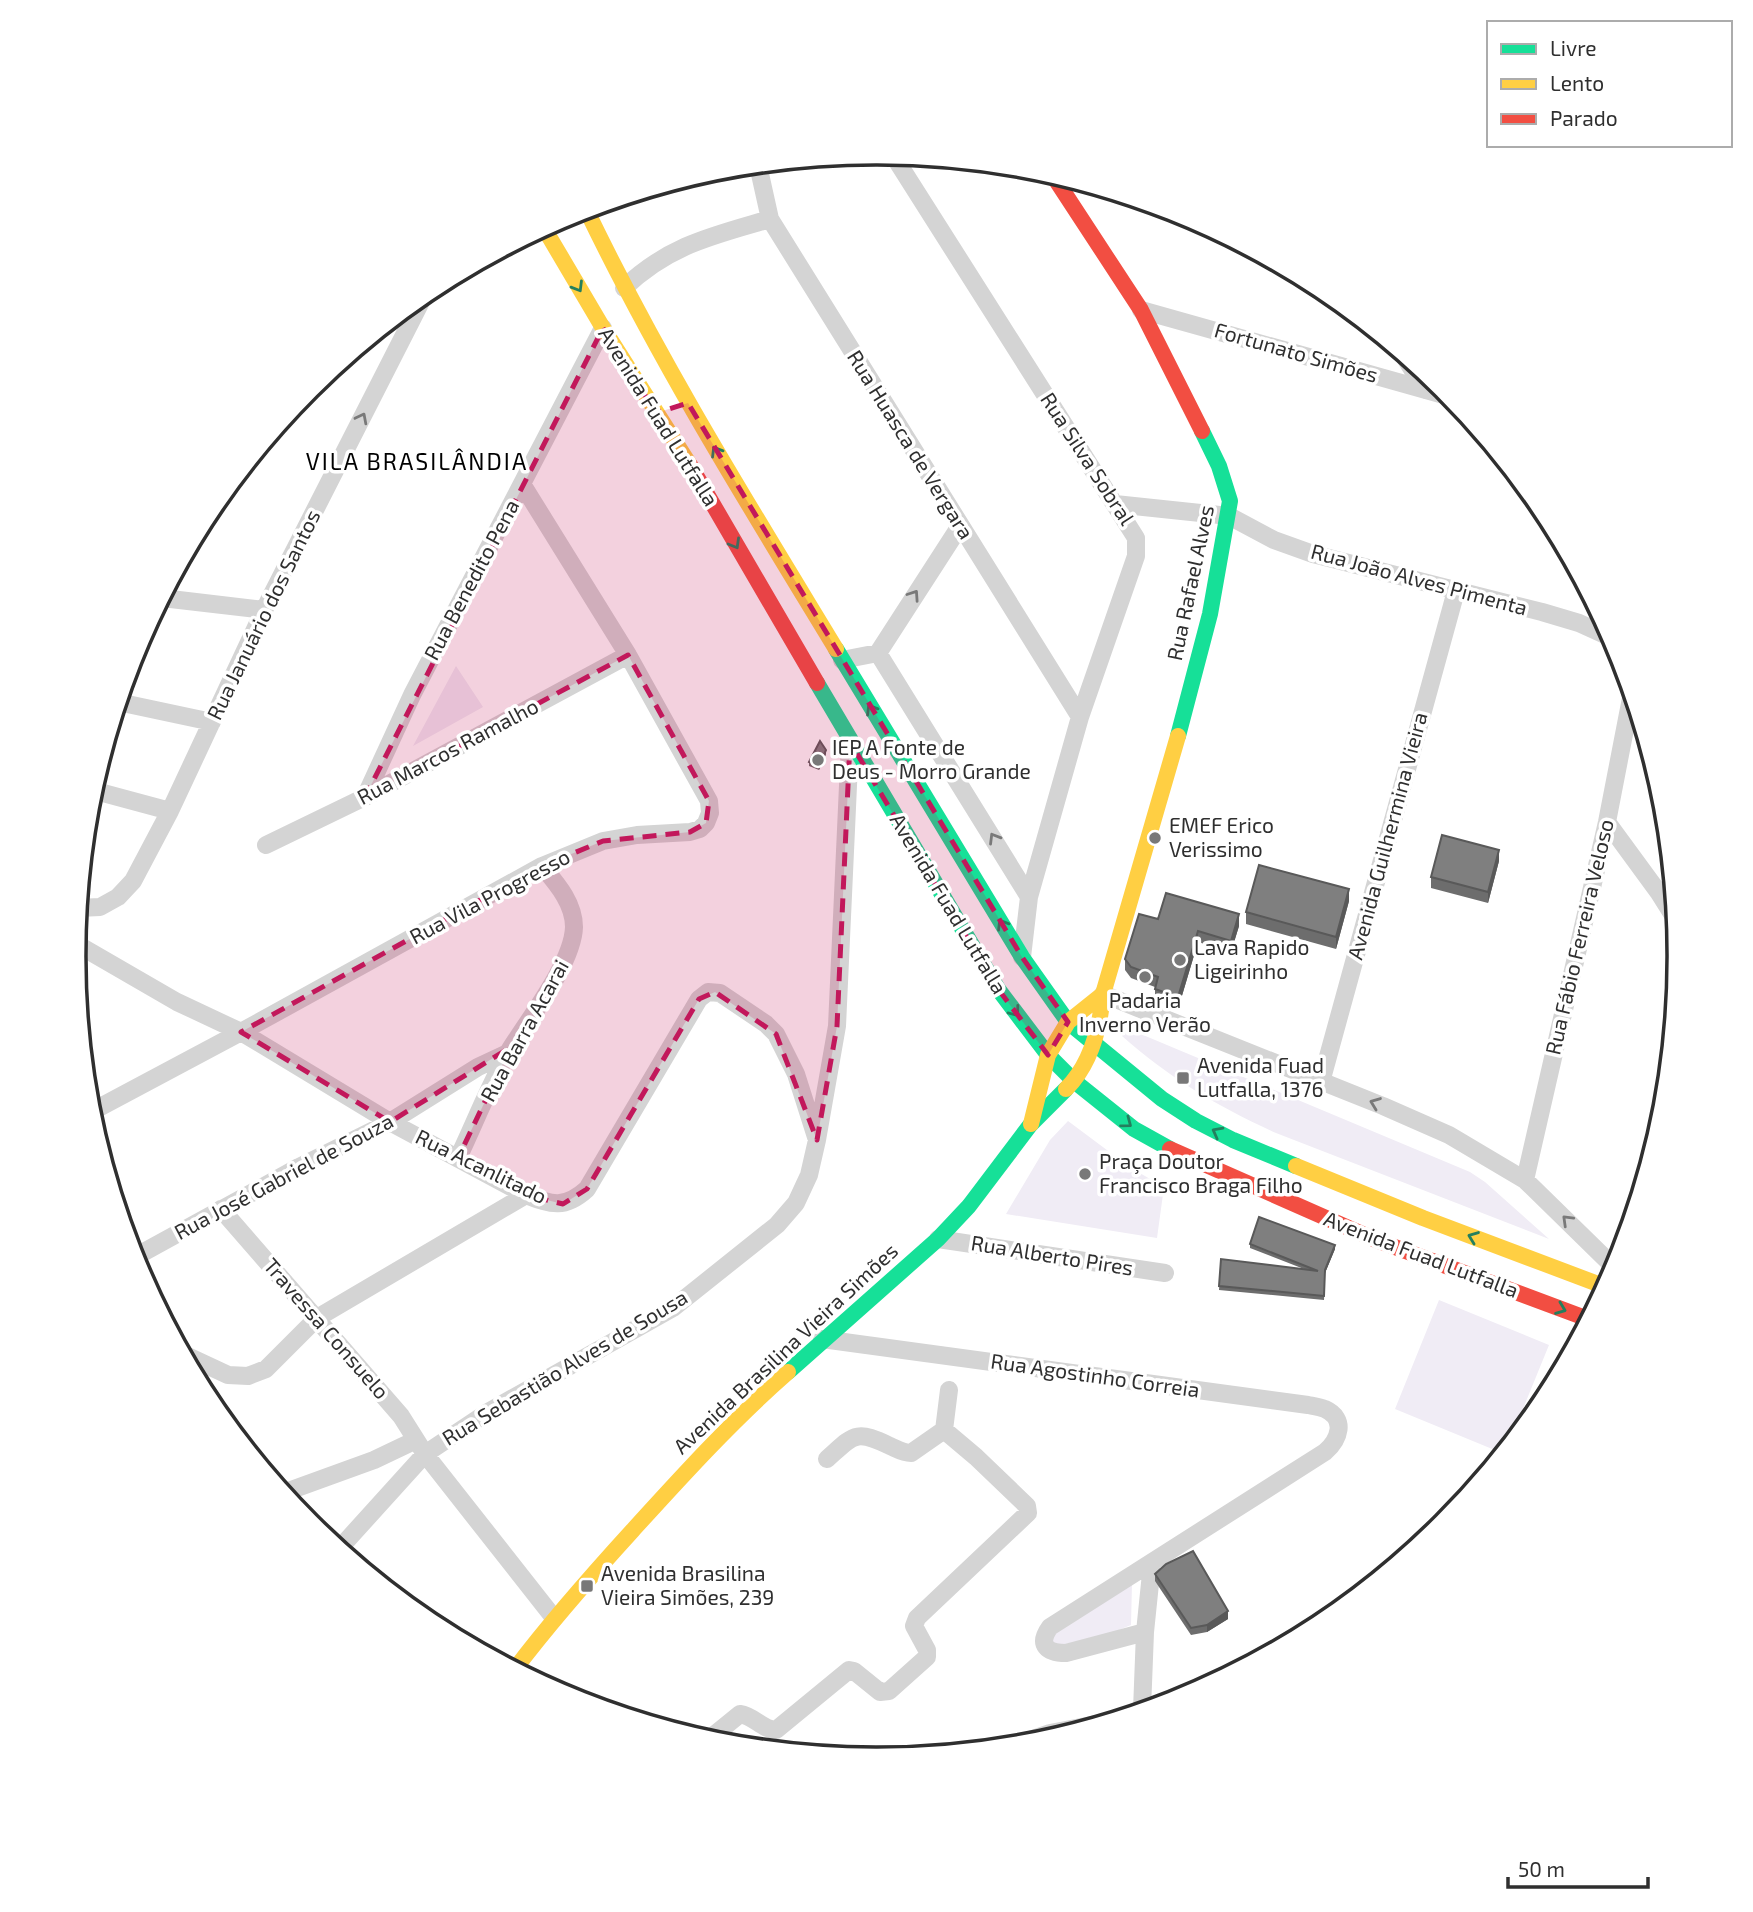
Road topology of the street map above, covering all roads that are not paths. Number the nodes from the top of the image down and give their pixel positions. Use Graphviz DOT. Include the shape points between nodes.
graph roads {
  1 [pos="900,166"];
  2 [pos="760,174"];
  3 [pos="1060,187"];
  4 [pos="591,219"];
  5 [pos="770,219"];
  6 [pos="549,237"];
  7 [pos="546,238"];
  8 [pos="553,245"];
  9 [pos="624,288"];
  10 [pos="1140,310"];
  11 [pos="414,315"];
  12 [pos="603,328"];
  13 [pos="1420,382"];
  14 [pos="1425,390"];
  15 [pos="1430,391"];
  16 [pos="688,403"];
  17 [pos="655,411"];
  18 [pos="522,484"];
  19 [pos="1115,504"];
  20 [pos="1229,516"];
  21 [pos="960,526"];
  22 [pos="1456,591"];
  23 [pos="171,599"];
  24 [pos="264,610"];
  25 [pos="1597,631"];
  26 [pos="878,653"];
  27 [pos="628,655"];
  28 [pos="842,660"];
  29 [pos="127,704"];
  30 [pos="1628,713"];
  31 [pos="1080,718"];
  32 [pos="212,722"];
  33 [pos="850,742"];
  34 [pos="103,793"];
  35 [pos="365,797"];
  36 [pos="170,811"];
  37 [pos="1607,822"];
  38 [pos="266,845"];
  39 [pos="542,866"];
  40 [pos="1029,897"];
  41 [pos="1666,904"];
  42 [pos="87,908"];
  43 [pos="86,949"];
  44 [pos="1022,957"];
  45 [pos="1103,994"];
  46 [pos="1068,1022"];
  47 [pos="241,1032"];
  48 [pos="1094,1045"];
  49 [pos="508,1053"];
  50 [pos="1048,1055"];
  51 [pos="1074,1081"];
  52 [pos="1321,1082"];
  53 [pos="101,1107"];
  54 [pos="390,1122"];
  55 [pos="1031,1124"];
  56 [pos="817,1140"];
  57 [pos="458,1158"];
  58 [pos="1525,1180"];
  59 [pos="526,1195"];
  60 [pos="221,1209"];
  61 [pos="938,1239"];
  62 [pos="143,1252"];
  63 [pos="1607,1260"];
  64 [pos="1165,1273"];
  65 [pos="1596,1284"];
  66 [pos="1580,1317"];
  67 [pos="317,1318"];
  68 [pos="822,1339"];
  69 [pos="198,1361"];
  70 [pos="949,1391"];
  71 [pos="944,1430"];
  72 [pos="420,1447"];
  73 [pos="827,1459"];
  74 [pos="294,1490"];
  75 [pos="345,1541"];
  76 [pos="1152,1564"];
  77 [pos="554,1618"];
  78 [pos="1145,1632"];
  79 [pos="521,1662"];
  80 [pos="1142,1701"];
  81 [pos="719,1731"];
  1 -- 19 [label="street, Rua Silva Sobral"];
  2 -- 5 [label="street, Rua Huasca de Vergara"];
  3 -- 10 [label="main road, Rua Rafael Alves"];
  4 -- 9 [label="main road, Avenida Fuad Lutfalla"];
  5 -- 9 [label="street" via="667,254"];
  5 -- 21 [label="street, Rua Huasca de Vergara"];
  6 -- 8 [label="main road, Avenida Fuad Lutfalla"];
  7 -- 8 [label="main road"];
  8 -- 12 [label="main road, Avenida Fuad Lutfalla, one-way"];
  9 -- 16 [label="main road, Avenida Fuad Lutfalla"];
  10 -- 14 [label="street, Fortunato Simões"];
  10 -- 20 [label="main road, Rua Rafael Alves" via="1219,466 1230,501"];
  24 -- 11 [label="street, Rua Januário dos Santos, one-way"];
  12 -- 17 [label="main road, Avenida Fuad Lutfalla"];
  12 -- 18 [label="street, Rua Benedito Pena"];
  13 -- 14 [label="street"];
  14 -- 15 [label="street, Fortunato Simões"];
  16 -- 17 [label="main road" via="674,412"];
  28 -- 16 [label="main road, Avenida Fuad Lutfalla, one-way"];
  17 -- 33 [label="main road, Avenida Fuad Lutfalla, one-way"];
  18 -- 27 [label="street, Rua Vila Progresso"];
  18 -- 35 [label="street, Rua Benedito Pena" via="412,695"];
  19 -- 20 [label="street"];
  19 -- 31 [label="street, Rua Silva Sobral" via="1132,529 1137,547"];
  20 -- 22 [label="street, Rua João Alves Pimenta" via="1313,554"];
  20 -- 45 [label="main road, Rua Rafael Alves" via="1210,614 1175,748"];
  26 -- 21 [label="street, one-way"];
  21 -- 31 [label="street, Rua Huasca de Vergara"];
  22 -- 25 [label="street, Rua João Alves Pimenta"];
  22 -- 52 [label="street, Avenida Guilhermina Vieira"];
  23 -- 24 [label="street"];
  24 -- 32 [label="street, Rua Januário dos Santos"];
  26 -- 28 [label="street"];
  40 -- 26 [label="street, one-way"];
  27 -- 35 [label="street, Rua Marcos Ramalho"];
  27 -- 39 [label="street, Rua Vila Progresso" via="709,802 706,823 690,832 603,841"];
  44 -- 28 [label="main road, Avenida Fuad Lutfalla, one-way"];
  29 -- 32 [label="street"];
  30 -- 37 [label="street, Rua Fábio Ferreira Veloso"];
  31 -- 40 [label="street, Rua Silva Sobral"];
  32 -- 36 [label="street, Rua Januário dos Santos"];
  33 -- 50 [label="main road, Avenida Fuad Lutfalla, one-way" via="998,989"];
  33 -- 56 [label="street, Rua Sebastião Alves de Sousa" via="837,1026"];
  34 -- 36 [label="street"];
  35 -- 38 [label="street, Rua Marcos Ramalho"];
  36 -- 42 [label="street, Rua Januário dos Santos" via="133,881 118,897 100,907"];
  37 -- 41 [label="street"];
  37 -- 58 [label="street, Rua Fábio Ferreira Veloso"];
  39 -- 47 [label="street, Rua Vila Progresso"];
  39 -- 49 [label="street, Rua Barra Acarai" via="570,906 574,928 557,973"];
  40 -- 44 [label="street, Rua Silva Sobral"];
  43 -- 47 [label="street, Rua Acanlitado" via="177,1002"];
  44 -- 46 [label="main road, Avenida Fuad Lutfalla"];
  45 -- 46 [label="main road, Avenida Brasilina Vieira Simões"];
  45 -- 48 [label="main road, Avenida Brasilina Vieira Simões"];
  45 -- 52 [label="street"];
  46 -- 48 [label="main road, Avenida Fuad Lutfalla"];
  46 -- 50 [label="main road, Avenida Brasilina Vieira Simões"];
  47 -- 53 [label="street, Rua Vila Progresso"];
  47 -- 54 [label="street, Rua Acanlitado"];
  48 -- 51 [label="main road, Avenida Brasilina Vieira Simões"];
  65 -- 48 [label="main road, Avenida Fuad Lutfalla, one-way" via="1233,1140 1162,1099"];
  49 -- 54 [label="street, Rua José Gabriel de Souza"];
  49 -- 57 [label="street, Rua Barra Acarai"];
  50 -- 51 [label="main road, Avenida Fuad Lutfalla"];
  50 -- 55 [label="main road, Avenida Brasilina Vieira Simões"];
  51 -- 55 [label="main road, Avenida Brasilina Vieira Simões"];
  51 -- 66 [label="main road, Avenida Fuad Lutfalla, one-way" via="1134,1129 1175,1152 1376,1240"];
  58 -- 52 [label="street, one-way" via="1449,1135"];
  54 -- 57 [label="street, Rua Acanlitado"];
  54 -- 60 [label="street, Rua José Gabriel de Souza"];
  55 -- 61 [label="main road, Avenida Brasilina Vieira Simões"];
  56 -- 59 [label="street, Rua Acanlitado" via="796,1074 776,1034 720,993 708,992 699,999 587,1189 563,1204"];
  56 -- 72 [label="street, Rua Sebastião Alves de Sousa" via="796,1203 767,1233 673,1308"];
  57 -- 59 [label="street, Rua Acanlitado"];
  63 -- 58 [label="street, one-way"];
  59 -- 67 [label="street"];
  60 -- 62 [label="street, Rua José Gabriel de Souza"];
  60 -- 67 [label="street, Travessa Consuelo"];
  61 -- 64 [label="street, Rua Alberto Pires"];
  61 -- 68 [label="main road, Avenida Brasilina Vieira Simões"];
  67 -- 69 [label="street" via="266,1369 248,1376 228,1375"];
  67 -- 72 [label="street, Travessa Consuelo" via="401,1416"];
  68 -- 76 [label="street, Rua Agostinho Correia" via="1308,1405 1326,1409 1335,1417 1339,1425 1335,1444"];
  68 -- 77 [label="main road, Avenida Brasilina Vieira Simões" via="694,1462"];
  70 -- 71 [label="street"];
  71 -- 73 [label="street" via="911,1453 862,1435 848,1440"];
  71 -- 81 [label="street" via="1027,1506 1028,1513 917,1618 914,1626 927,1650 925,1660 884,1693 849,1670 776,1730 740,1714"];
  72 -- 74 [label="street"];
  72 -- 75 [label="street"];
  72 -- 77 [label="street, Travessa Consuelo"];
  76 -- 78 [label="street"];
  76 -- 78 [label="street" via="1049,1627 1044,1643 1053,1653 1066,1653"];
  77 -- 79 [label="main road, Avenida Brasilina Vieira Simões"];
  78 -- 80 [label="street"];
}
